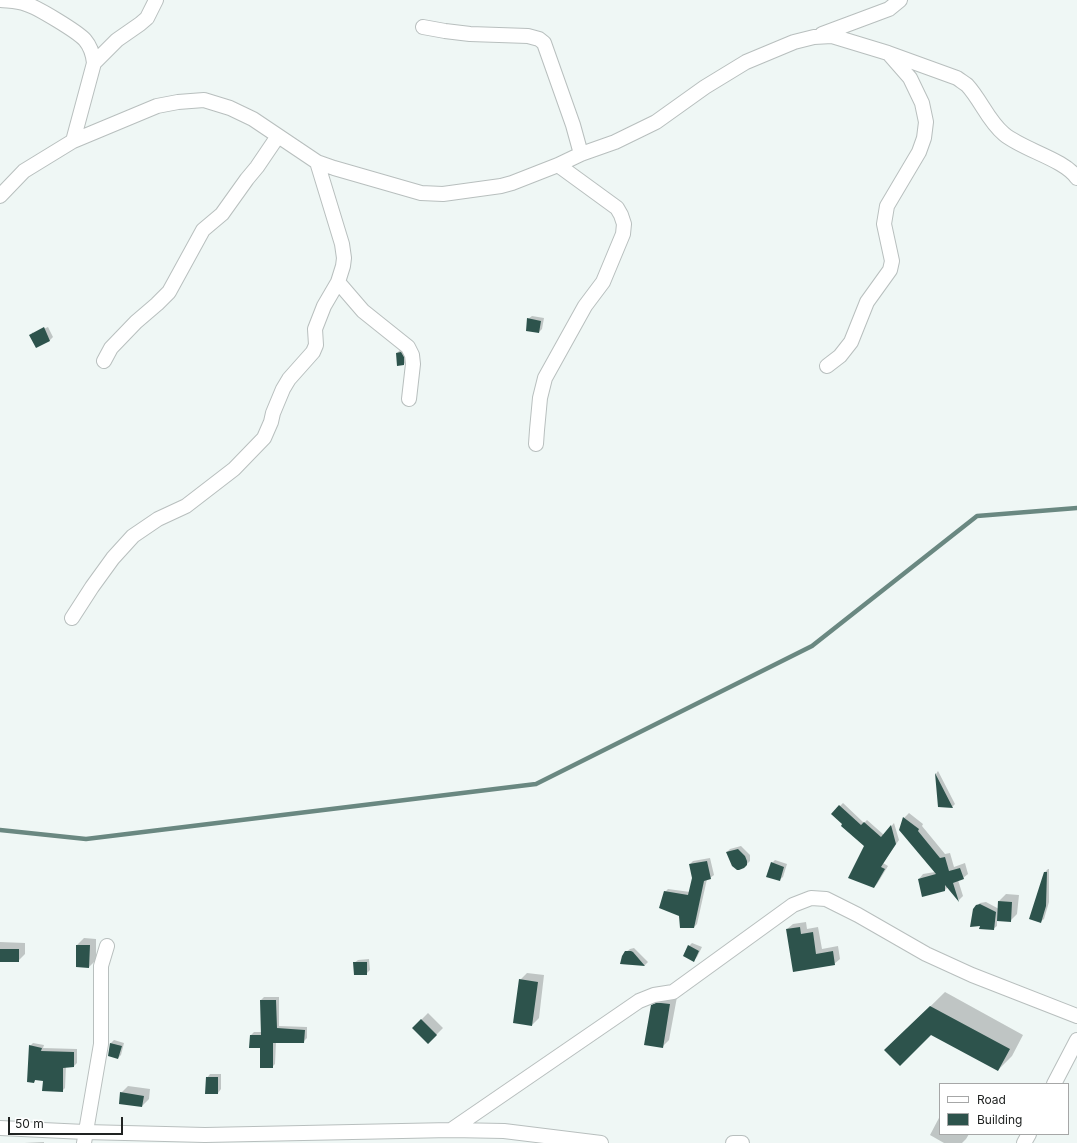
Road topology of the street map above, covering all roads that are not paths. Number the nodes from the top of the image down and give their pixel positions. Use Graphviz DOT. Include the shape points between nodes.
graph roads {
  1 [pos="1,0"];
  2 [pos="156,0"];
  3 [pos="900,0"];
  4 [pos="38,5"];
  5 [pos="423,27"];
  6 [pos="814,37"];
  7 [pos="888,54"];
  8 [pos="94,63"];
  9 [pos="278,136"];
  10 [pos="73,142"];
  11 [pos="581,154"];
  12 [pos="317,162"];
  13 [pos="558,165"];
  14 [pos="1077,178"];
  15 [pos="0,196"];
  16 [pos="338,282"];
  17 [pos="104,361"];
  18 [pos="827,366"];
  19 [pos="409,399"];
  20 [pos="536,444"];
  21 [pos="72,618"];
  22 [pos="107,946"];
  23 [pos="1077,1016"];
  24 [pos="1077,1040"];
  25 [pos="1055,1083"];
  26 [pos="0,1128"];
  27 [pos="451,1130"];
  28 [pos="84,1137"];
  29 [pos="352,1137"];
  30 [pos="204,1139"];
  31 [pos="601,1143"];
  32 [pos="733,1143"];
  33 [pos="742,1143"];
  1 -- 4 [label="street"];
  2 -- 8 [label="street" via="146,18 117,40"];
  3 -- 6 [label="street" via="889,9"];
  4 -- 8 [label="street" via="84,39 93,55"];
  5 -- 11 [label="street" via="451,32 528,36 544,43"];
  6 -- 7 [label="street" via="832,36"];
  6 -- 11 [label="street" via="794,42 746,62 656,122 615,142"];
  7 -- 14 [label="street" via="957,78 966,85 1004,134 1062,165"];
  7 -- 18 [label="street" via="910,78 922,103 926,122 924,138 887,206 884,224 892,261 890,270 867,302 852,342"];
  8 -- 10 [label="street"];
  9 -- 10 [label="street" via="253,119 204,100 157,106"];
  9 -- 12 [label="street"];
  9 -- 17 [label="street" via="222,214 203,230 169,292 111,348"];
  10 -- 15 [label="street" via="24,171"];
  11 -- 13 [label="street"];
  12 -- 13 [label="street" via="421,192 442,194 501,186"];
  12 -- 16 [label="street" via="342,244 344,258"];
  13 -- 20 [label="street" via="617,208 624,224 623,234 603,282 585,306 545,378 540,398"];
  16 -- 19 [label="street" via="363,311 408,347 413,364"];
  16 -- 21 [label="street" via="315,329 316,345 313,352 283,389 264,438 234,469 186,506 158,519 133,536 113,558"];
  22 -- 28 [label="street" via="101,966 101,1044"];
  23 -- 27 [label="street" via="926,954 826,899 811,898 793,905 673,992 639,1001"];
  24 -- 25 [label="street"];
  26 -- 28 [label="street"];
  27 -- 29 [label="street"];
  27 -- 31 [label="street" via="504,1132"];
  28 -- 30 [label="street"];
  29 -- 30 [label="street"];
  32 -- 33 [label="street"];
}
